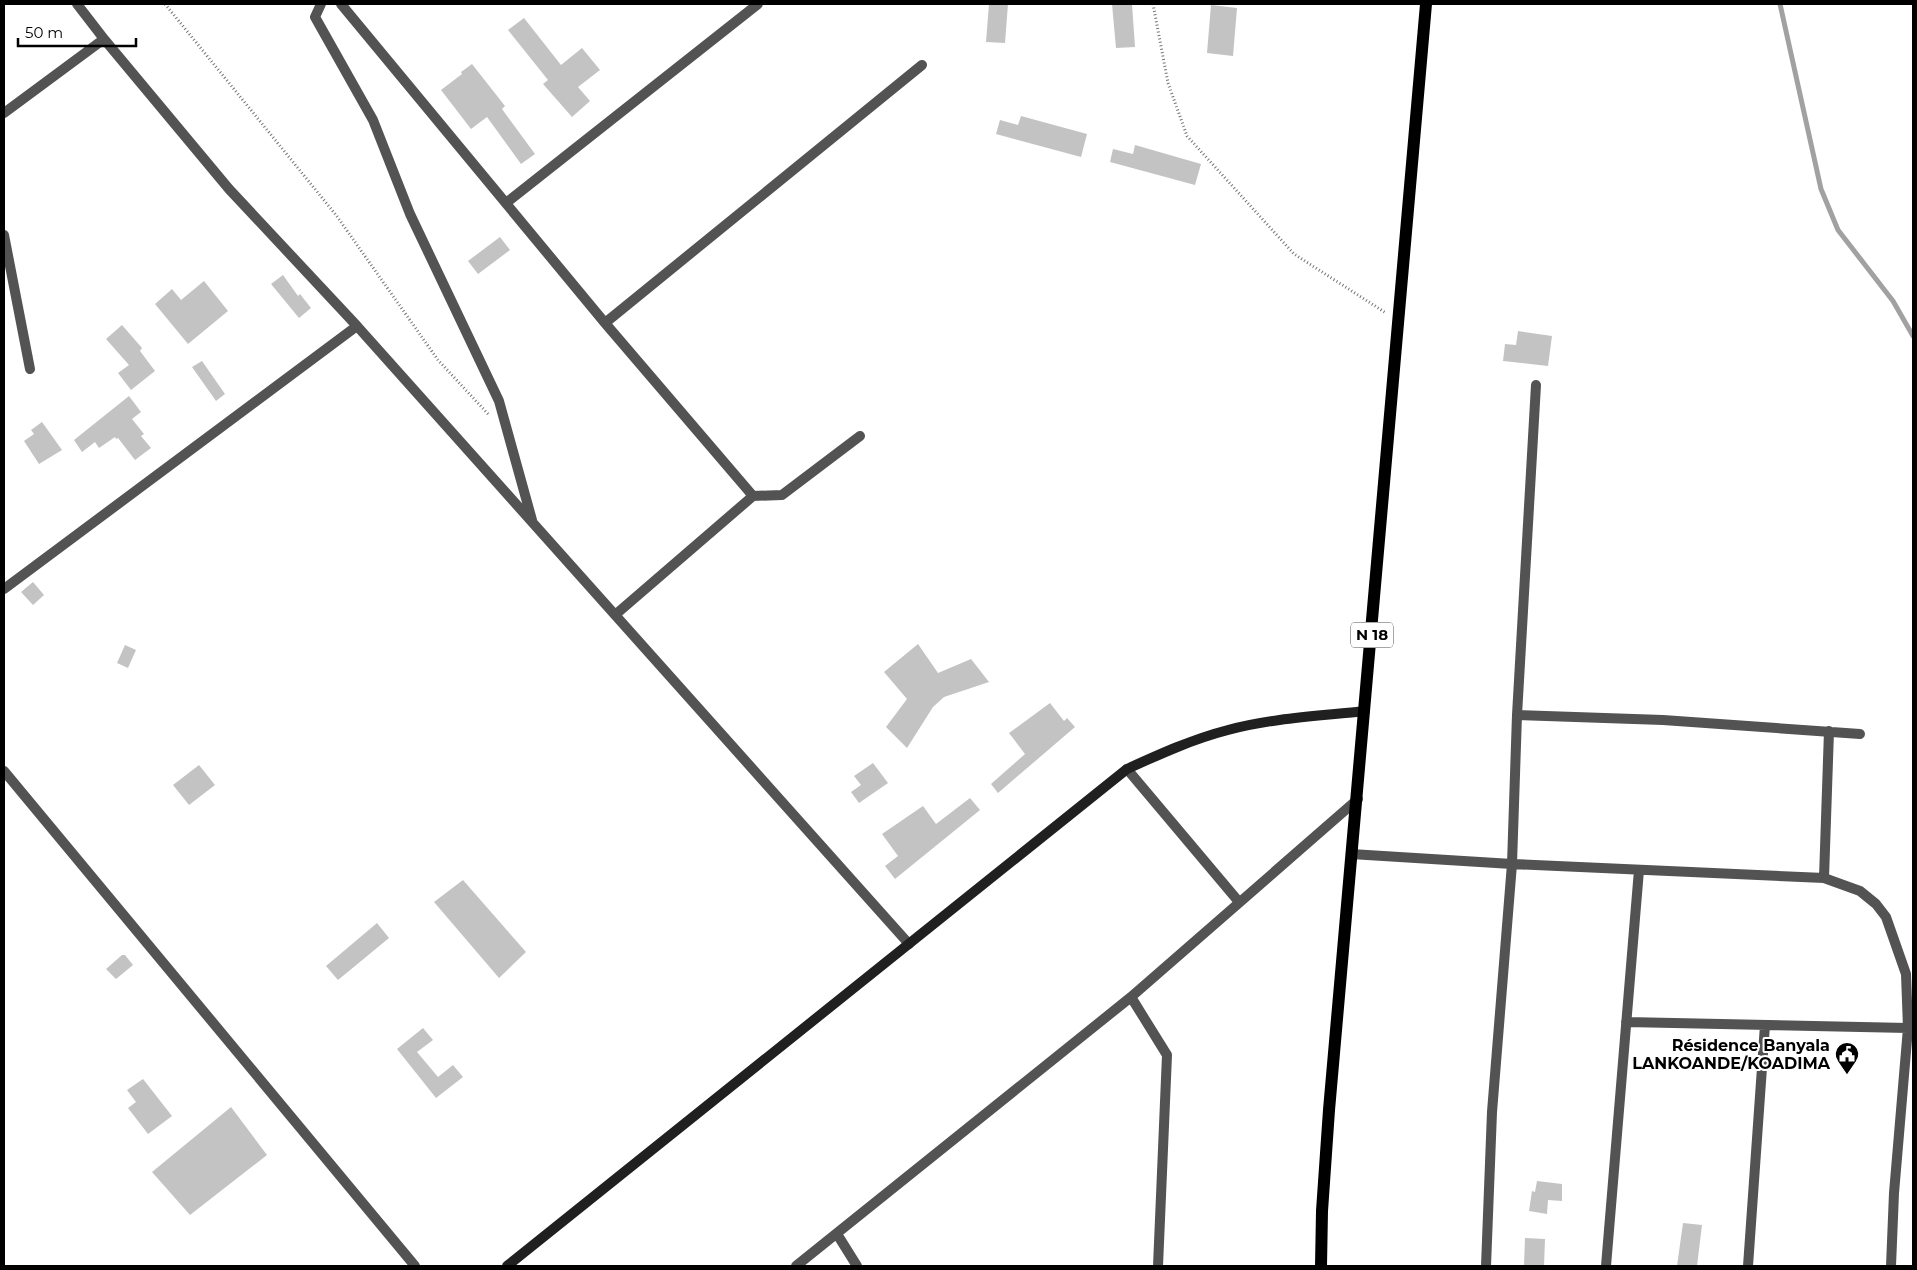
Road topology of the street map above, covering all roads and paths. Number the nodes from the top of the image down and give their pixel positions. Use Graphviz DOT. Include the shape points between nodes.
graph roads {
  1 [pos="77,4"];
  2 [pos="165,4"];
  3 [pos="321,4"];
  4 [pos="341,4"];
  5 [pos="758,4"];
  6 [pos="1153,4"];
  7 [pos="1426,4"];
  8 [pos="104,39"];
  9 [pos="922,65"];
  10 [pos="4,113"];
  11 [pos="506,203"];
  12 [pos="4,235"];
  13 [pos="1399,322"];
  14 [pos="605,323"];
  15 [pos="357,326"];
  16 [pos="30,369"];
  17 [pos="1536,385"];
  18 [pos="508,436"];
  19 [pos="860,436"];
  20 [pos="753,496"];
  21 [pos="532,522"];
  22 [pos="4,589"];
  23 [pos="615,615"];
  24 [pos="1365,711"];
  25 [pos="1517,715"];
  26 [pos="1830,731"];
  27 [pos="1860,734"];
  28 [pos="1127,769"];
  29 [pos="4,771"];
  30 [pos="1358,799"];
  31 [pos="1351,854"];
  32 [pos="1512,864"];
  33 [pos="1639,870"];
  34 [pos="1824,878"];
  35 [pos="1239,902"];
  36 [pos="909,944"];
  37 [pos="1131,997"];
  38 [pos="1626,1022"];
  39 [pos="1765,1025"];
  40 [pos="1908,1028"];
  41 [pos="837,1234"];
  42 [pos="415,1266"];
  43 [pos="507,1266"];
  44 [pos="796,1266"];
  45 [pos="857,1266"];
  46 [pos="1158,1266"];
  47 [pos="1321,1266"];
  48 [pos="1486,1266"];
  49 [pos="1606,1266"];
  50 [pos="1748,1266"];
  51 [pos="1891,1266"];
  1 -- 8 [label="street"];
  2 -- 18 [label="path" via="336,215 438,360"];
  3 -- 18 [label="street" via="315,16 373,120 410,214 499,401"];
  4 -- 11 [label="street"];
  5 -- 11 [label="street"];
  6 -- 13 [label="path" via="1168,83 1187,136 1294,254"];
  7 -- 13 [label="main road, N 18"];
  8 -- 10 [label="street"];
  8 -- 15 [label="street" via="229,189"];
  9 -- 14 [label="street"];
  11 -- 14 [label="street"];
  12 -- 16 [label="street"];
  13 -- 24 [label="main road, N 18"];
  14 -- 20 [label="street"];
  15 -- 21 [label="street"];
  15 -- 22 [label="street"];
  17 -- 25 [label="street"];
  18 -- 21 [label="street"];
  19 -- 20 [label="street" via="782,495"];
  20 -- 23 [label="street"];
  21 -- 23 [label="street"];
  23 -- 36 [label="street"];
  24 -- 28 [label="street" via="1230,729 1194,740"];
  24 -- 30 [label="main road, N 18"];
  25 -- 26 [label="street"];
  25 -- 32 [label="street"];
  26 -- 27 [label="street"];
  26 -- 34 [label="street"];
  28 -- 35 [label="street"];
  28 -- 36 [label="street"];
  29 -- 42 [label="street"];
  30 -- 31 [label="main road, N 18"];
  30 -- 35 [label="street"];
  31 -- 32 [label="street"];
  31 -- 47 [label="main road, N 18" via="1322,1202"];
  32 -- 33 [label="street"];
  32 -- 48 [label="street" via="1492,1112"];
  33 -- 34 [label="street"];
  33 -- 38 [label="street"];
  34 -- 40 [label="street" via="1860,891 1886,917 1906,974"];
  35 -- 37 [label="street"];
  36 -- 43 [label="street"];
  37 -- 41 [label="street"];
  37 -- 46 [label="street" via="1167,1055"];
  38 -- 39 [label="street"];
  38 -- 49 [label="street"];
  39 -- 40 [label="street"];
  39 -- 50 [label="street"];
  40 -- 51 [label="street"];
  41 -- 44 [label="street"];
  41 -- 45 [label="street"];
}
